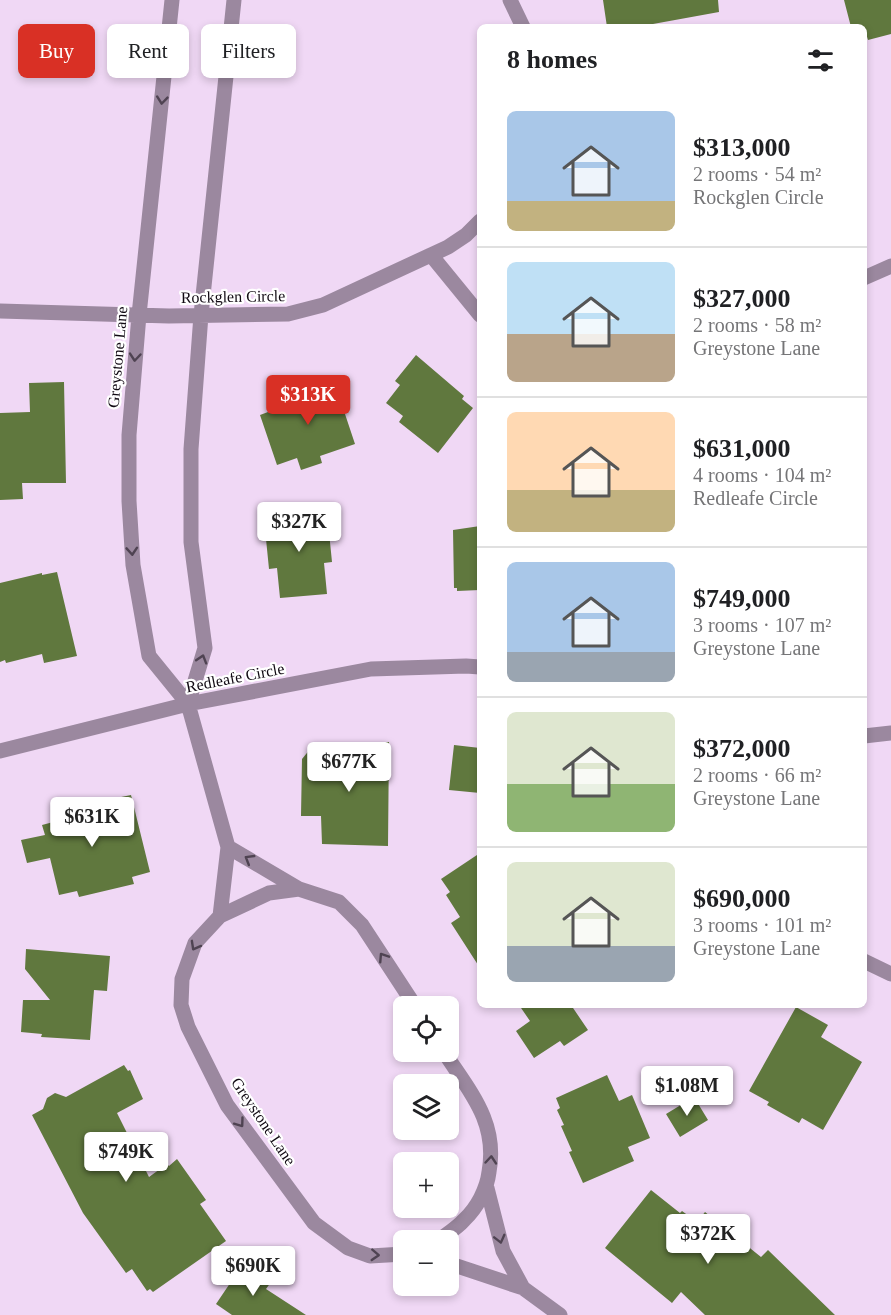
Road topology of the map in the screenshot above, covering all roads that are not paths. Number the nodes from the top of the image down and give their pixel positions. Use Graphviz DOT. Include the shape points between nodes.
graph roads {
  1 [pos="172,0"];
  2 [pos="234,0"];
  3 [pos="510,0"];
  4 [pos="522,24"];
  5 [pos="477,224"];
  6 [pos="431,255"];
  7 [pos="891,266"];
  8 [pos="867,277"];
  9 [pos="0,311"];
  10 [pos="477,311"];
  11 [pos="139,315"];
  12 [pos="201,315"];
  13 [pos="477,668"];
  14 [pos="188,704"];
  15 [pos="891,733"];
  16 [pos="867,736"];
  17 [pos="0,751"];
  18 [pos="228,847"];
  19 [pos="299,889"];
  20 [pos="220,916"];
  21 [pos="867,962"];
  22 [pos="891,974"];
  23 [pos="408,996"];
  24 [pos="451,1062"];
  25 [pos="487,1188"];
  26 [pos="452,1230"];
  27 [pos="393,1255"];
  28 [pos="459,1267"];
  29 [pos="523,1288"];
  30 [pos="560,1315"];
  1 -- 11 [label="street, Greystone Lane, one-way"];
  2 -- 12 [label="street"];
  3 -- 4 [label="street"];
  5 -- 6 [label="street, Rockglen Circle"];
  6 -- 10 [label="street"];
  6 -- 12 [label="street, Rockglen Circle" via="323,305 288,314"];
  7 -- 8 [label="street"];
  9 -- 11 [label="street, Rockglen Circle"];
  11 -- 12 [label="street, Rockglen Circle"];
  11 -- 14 [label="street, Greystone Lane, one-way" via="129,435 133,565 149,656"];
  14 -- 12 [label="street, one-way" via="205,648 191,542 191,448"];
  13 -- 14 [label="street, Redleafe Circle" via="371,669"];
  14 -- 17 [label="street, Redleafe Circle"];
  14 -- 18 [label="street, Greystone Lane"];
  15 -- 16 [label="street"];
  19 -- 18 [label="street, Greystone Lane, one-way"];
  18 -- 20 [label="street, Greystone Lane"];
  19 -- 20 [label="street, Greystone Lane" via="270,893"];
  23 -- 19 [label="street, Greystone Lane, one-way" via="362,925 339,902"];
  20 -- 27 [label="street, Greystone Lane, one-way" via="195,942 182,979 181,1005 227,1105 314,1223 348,1248 370,1256"];
  21 -- 22 [label="street"];
  25 -- 24 [label="street, one-way" via="492,1156 490,1132 481,1108"];
  25 -- 26 [label="street" via="466,1219"];
  25 -- 29 [label="street, one-way" via="503,1251"];
  28 -- 29 [label="street"];
  29 -- 30 [label="street"];
}
